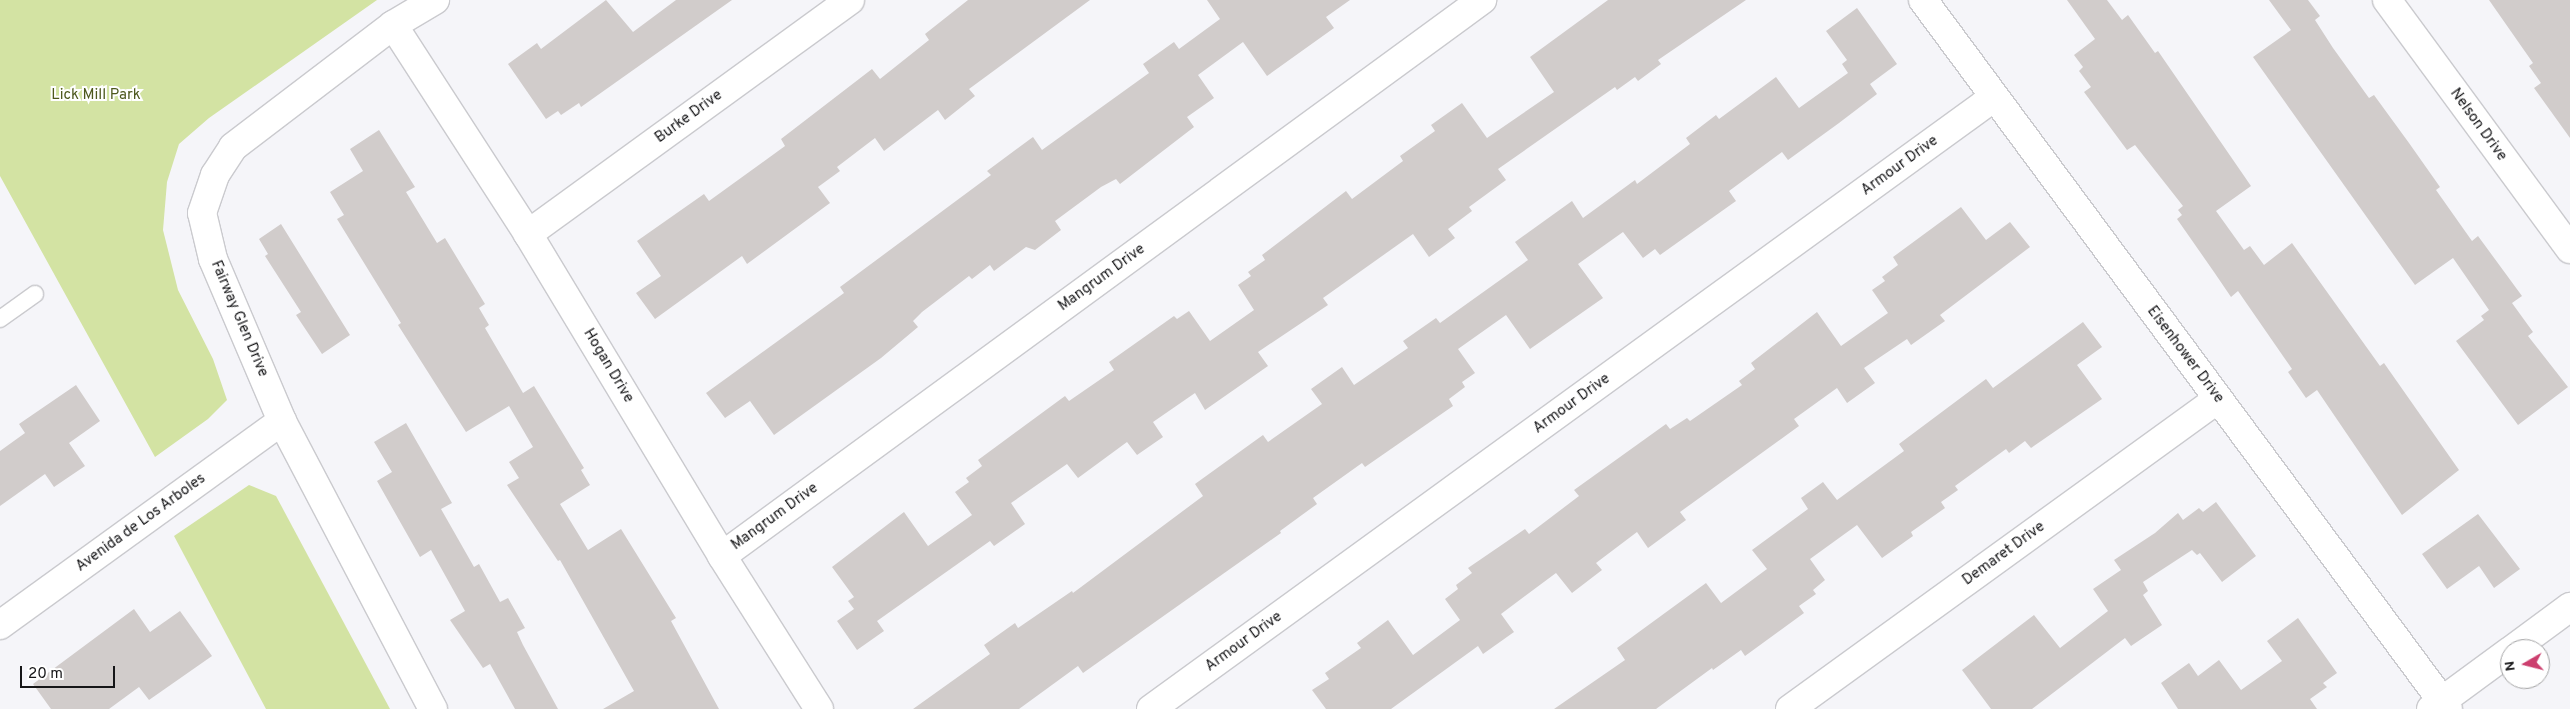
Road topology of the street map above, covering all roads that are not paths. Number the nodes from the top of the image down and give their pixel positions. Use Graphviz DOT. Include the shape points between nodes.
graph roads {
  1 [pos="435,0"];
  2 [pos="850,0"];
  3 [pos="1482,0"];
  4 [pos="1923,0"];
  5 [pos="2387,0"];
  6 [pos="393,25"];
  7 [pos="1992,98"];
  8 [pos="528,234"];
  9 [pos="2570,249"];
  10 [pos="35,294"];
  11 [pos="0,318"];
  12 [pos="2218,399"];
  13 [pos="282,421"];
  14 [pos="722,556"];
  15 [pos="2570,607"];
  16 [pos="0,625"];
  17 [pos="2527,639"];
  18 [pos="2500,659"];
  19 [pos="2440,706"];
  20 [pos="433,709"];
  21 [pos="819,709"];
  22 [pos="1151,709"];
  23 [pos="1790,709"];
  1 -- 6 [label="street, Fairway Glen Drive"];
  2 -- 8 [label="street, Burke Drive"];
  3 -- 14 [label="street, Mangrum Drive"];
  4 -- 7 [label="street, Eisenhower Drive"];
  5 -- 9 [label="street, Nelson Drive"];
  6 -- 8 [label="street, Hogan Drive"];
  6 -- 13 [label="street, Fairway Glen Drive" via="233,147 215,175 202,213 212,259"];
  7 -- 12 [label="street, Eisenhower Drive"];
  7 -- 22 [label="street, Armour Drive"];
  8 -- 14 [label="street, Hogan Drive"];
  10 -- 11 [label="lane"];
  12 -- 19 [label="street, Eisenhower Drive"];
  12 -- 23 [label="street, Demaret Drive"];
  13 -- 16 [label="street, Avenida de Los Arboles"];
  13 -- 20 [label="street, Fairway Glen Drive"];
  14 -- 21 [label="street, Hogan Drive"];
  15 -- 17 [label="street"];
  18 -- 19 [label="street"];
}
